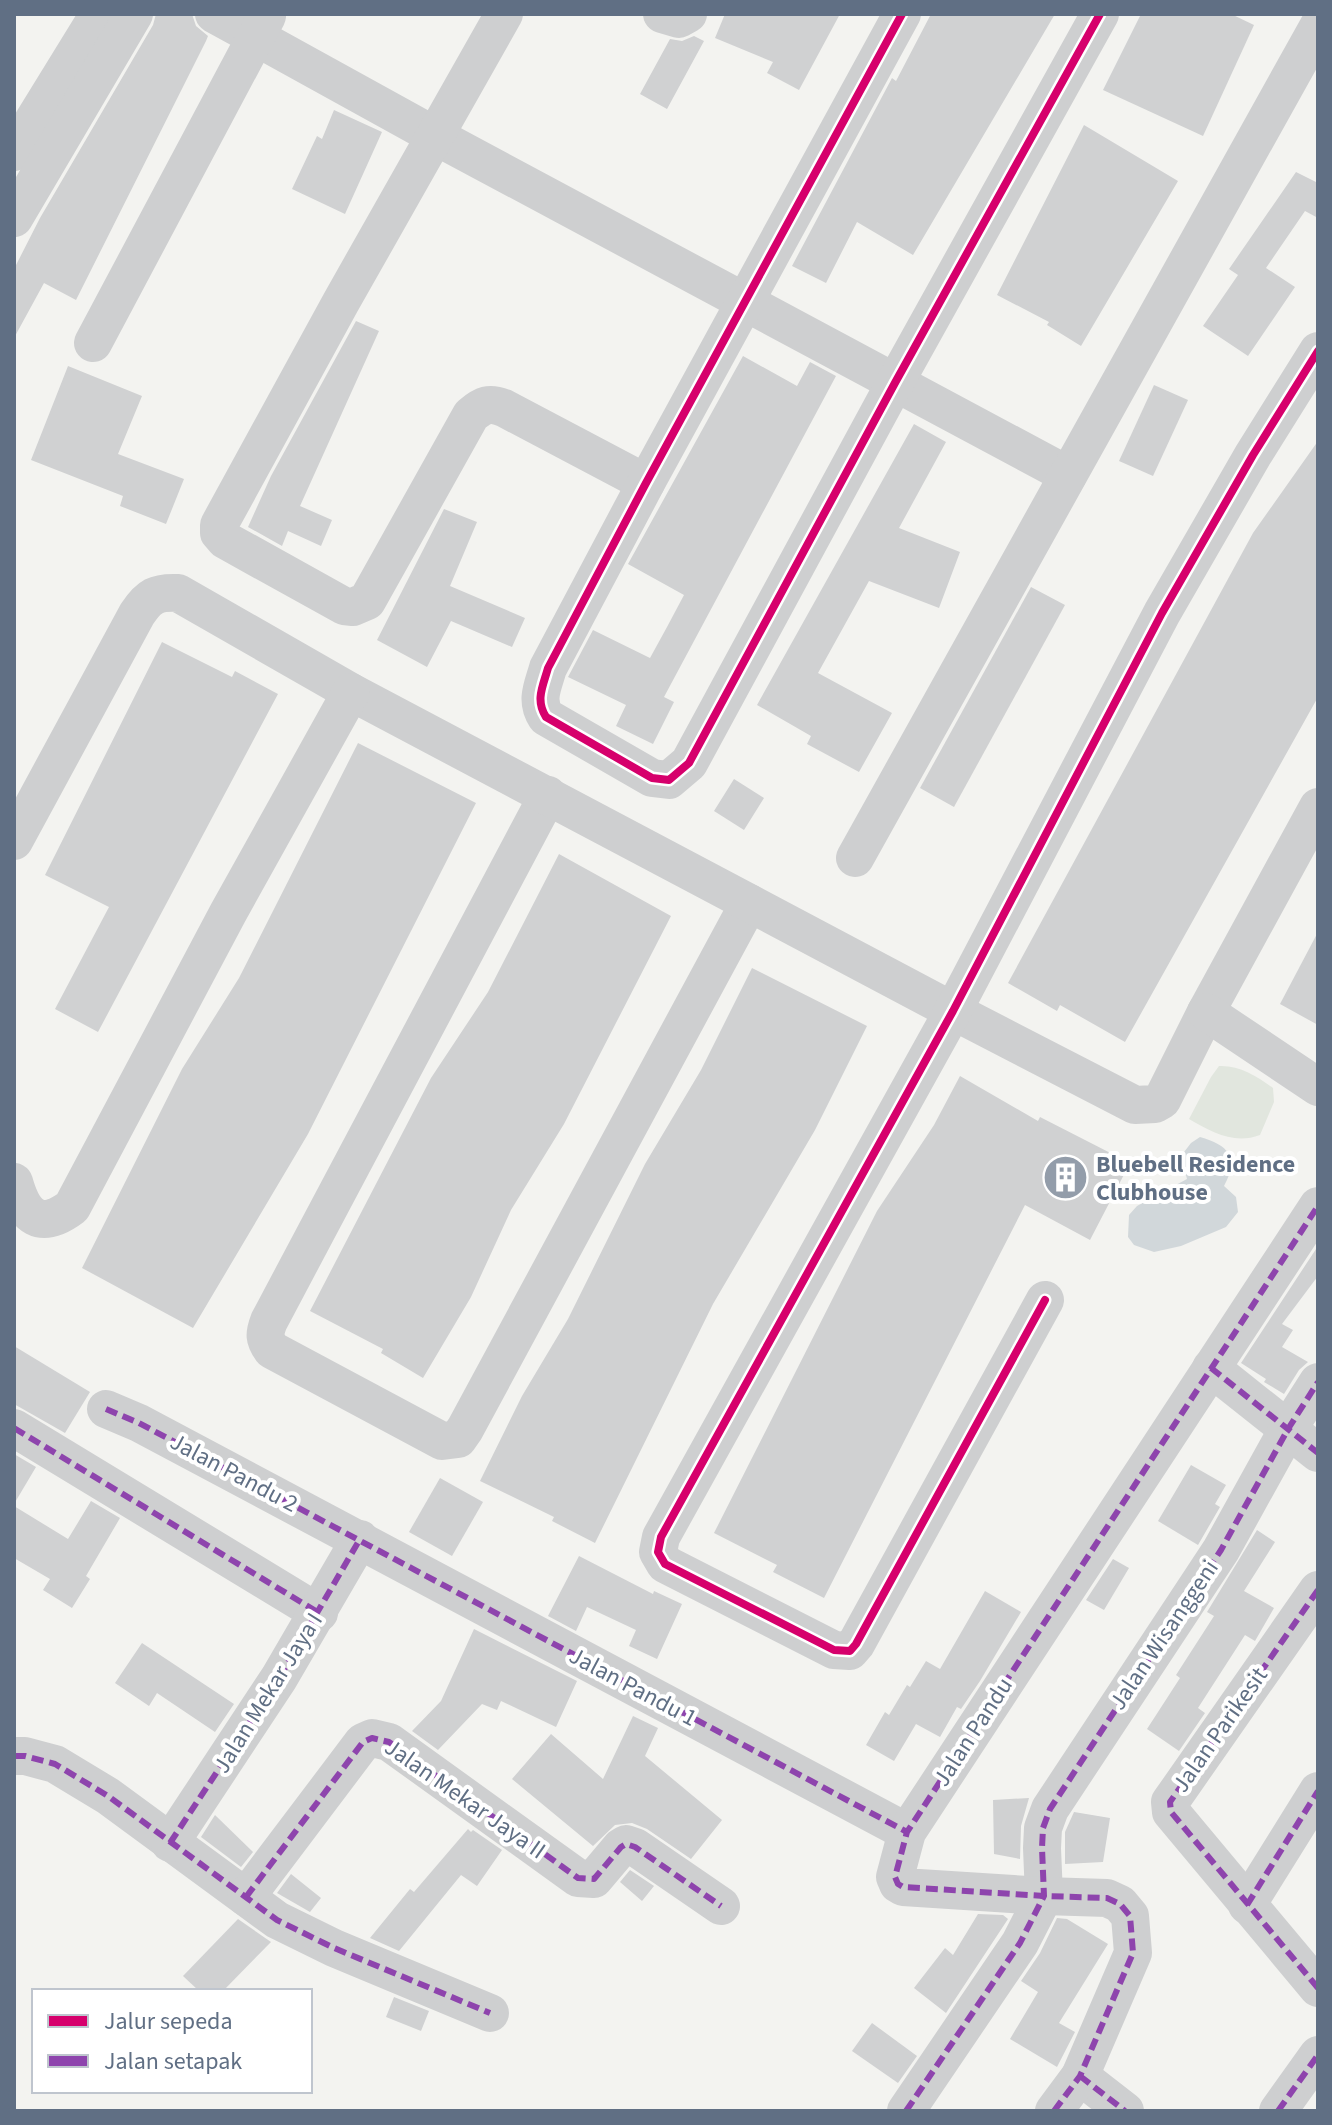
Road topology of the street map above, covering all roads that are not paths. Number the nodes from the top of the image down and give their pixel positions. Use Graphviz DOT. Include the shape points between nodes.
graph roads {
  1 [pos="99,14"];
  2 [pos="134,14"];
  3 [pos="214,14"];
  4 [pos="504,14"];
  5 [pos="662,14"];
  6 [pos="688,14"];
  7 [pos="902,14"];
  8 [pos="1100,14"];
  9 [pos="262,25"];
  10 [pos="1318,27"];
  11 [pos="437,137"];
  12 [pos="14,152"];
  13 [pos="14,218"];
  14 [pos="745,301"];
  15 [pos="93,343"];
  16 [pos="1318,351"];
  17 [pos="896,381"];
  18 [pos="1068,475"];
  19 [pos="646,483"];
  20 [pos="351,692"];
  21 [pos="548,795"];
  22 [pos="1318,807"];
  23 [pos="14,841"];
  24 [pos="855,858"];
  25 [pos="749,903"];
  26 [pos="953,1011"];
  27 [pos="1206,1012"];
  28 [pos="1318,1087"];
  29 [pos="14,1182"];
  30 [pos="1318,1206"];
  31 [pos="1045,1300"];
  32 [pos="1211,1368"];
  33 [pos="1318,1382"];
  34 [pos="106,1409"];
  35 [pos="14,1428"];
  36 [pos="1288,1429"];
  37 [pos="1318,1453"];
  38 [pos="360,1539"];
  39 [pos="1318,1590"];
  40 [pos="319,1613"];
  41 [pos="14,1756"];
  42 [pos="1318,1791"];
  43 [pos="907,1832"];
  44 [pos="170,1843"];
  45 [pos="1044,1896"];
  46 [pos="246,1897"];
  47 [pos="1247,1905"];
  48 [pos="721,1906"];
  49 [pos="1318,1988"];
  50 [pos="490,2013"];
  51 [pos="1318,2055"];
  52 [pos="1080,2076"];
  53 [pos="906,2111"];
  54 [pos="1054,2111"];
  55 [pos="1125,2111"];
  56 [pos="1278,2111"];
  1 -- 12 [label="street"];
  2 -- 13 [label="street"];
  3 -- 9 [label="street"];
  4 -- 11 [label="street"];
  5 -- 6 [label="street" via="679,19"];
  7 -- 14 [label="street"];
  8 -- 17 [label="street"];
  9 -- 11 [label="street"];
  9 -- 15 [label="street"];
  10 -- 18 [label="street"];
  11 -- 14 [label="street"];
  11 -- 19 [label="street" via="341,302 219,533 344,606 360,606 471,415 492,403"];
  14 -- 17 [label="street"];
  14 -- 19 [label="street"];
  16 -- 26 [label="street" via="1162,613"];
  17 -- 18 [label="street"];
  17 -- 19 [label="street" via="689,763 669,780 652,778 539,708 548,668"];
  18 -- 24 [label="street"];
  20 -- 21 [label="street"];
  20 -- 23 [label="street" via="178,593 160,592 137,614"];
  20 -- 29 [label="street" via="72,1207 57,1218 33,1217 20,1203"];
  21 -- 25 [label="street"];
  21 -- 25 [label="street" via="269,1321 265,1333 272,1350 442,1441 458,1439"];
  22 -- 27 [label="street"];
  25 -- 26 [label="street"];
  26 -- 27 [label="street" via="1144,1106 1162,1100"];
  26 -- 31 [label="street" via="661,1537 658,1552 665,1564 834,1650 850,1651"];
  27 -- 28 [label="street"];
  30 -- 32 [label="street, Jalan Pandu"];
  32 -- 36 [label="street"];
  32 -- 43 [label="street, Jalan Pandu"];
  33 -- 36 [label="street, Jalan Wisanggeni"];
  34 -- 38 [label="street, Jalan Pandu 2"];
  35 -- 40 [label="street"];
  36 -- 37 [label="street"];
  36 -- 45 [label="street, Jalan Wisanggeni" via="1221,1550 1050,1809 1043,1828"];
  38 -- 40 [label="street, Jalan Mekar Jaya I"];
  38 -- 43 [label="street, Jalan Pandu 1"];
  39 -- 47 [label="street, Jalan Parikesit" via="1170,1802 1171,1812"];
  40 -- 44 [label="street, Jalan Mekar Jaya I"];
  41 -- 44 [label="street" via="55,1764"];
  42 -- 47 [label="street"];
  43 -- 45 [label="street, Jalan Pandu" via="895,1877 903,1887"];
  44 -- 46 [label="street"];
  45 -- 52 [label="street, Jalan Pandu" via="1107,1898 1130,1916 1133,1953"];
  45 -- 53 [label="street" via="1020,1943"];
  46 -- 48 [label="street, Jalan Mekar Jaya II" via="363,1742 372,1738 389,1742 578,1878 594,1879 626,1844"];
  46 -- 50 [label="street" via="307,1935"];
  47 -- 49 [label="street"];
  51 -- 56 [label="street"];
  52 -- 54 [label="street, Jalan Pandu"];
  52 -- 55 [label="street"];
}
